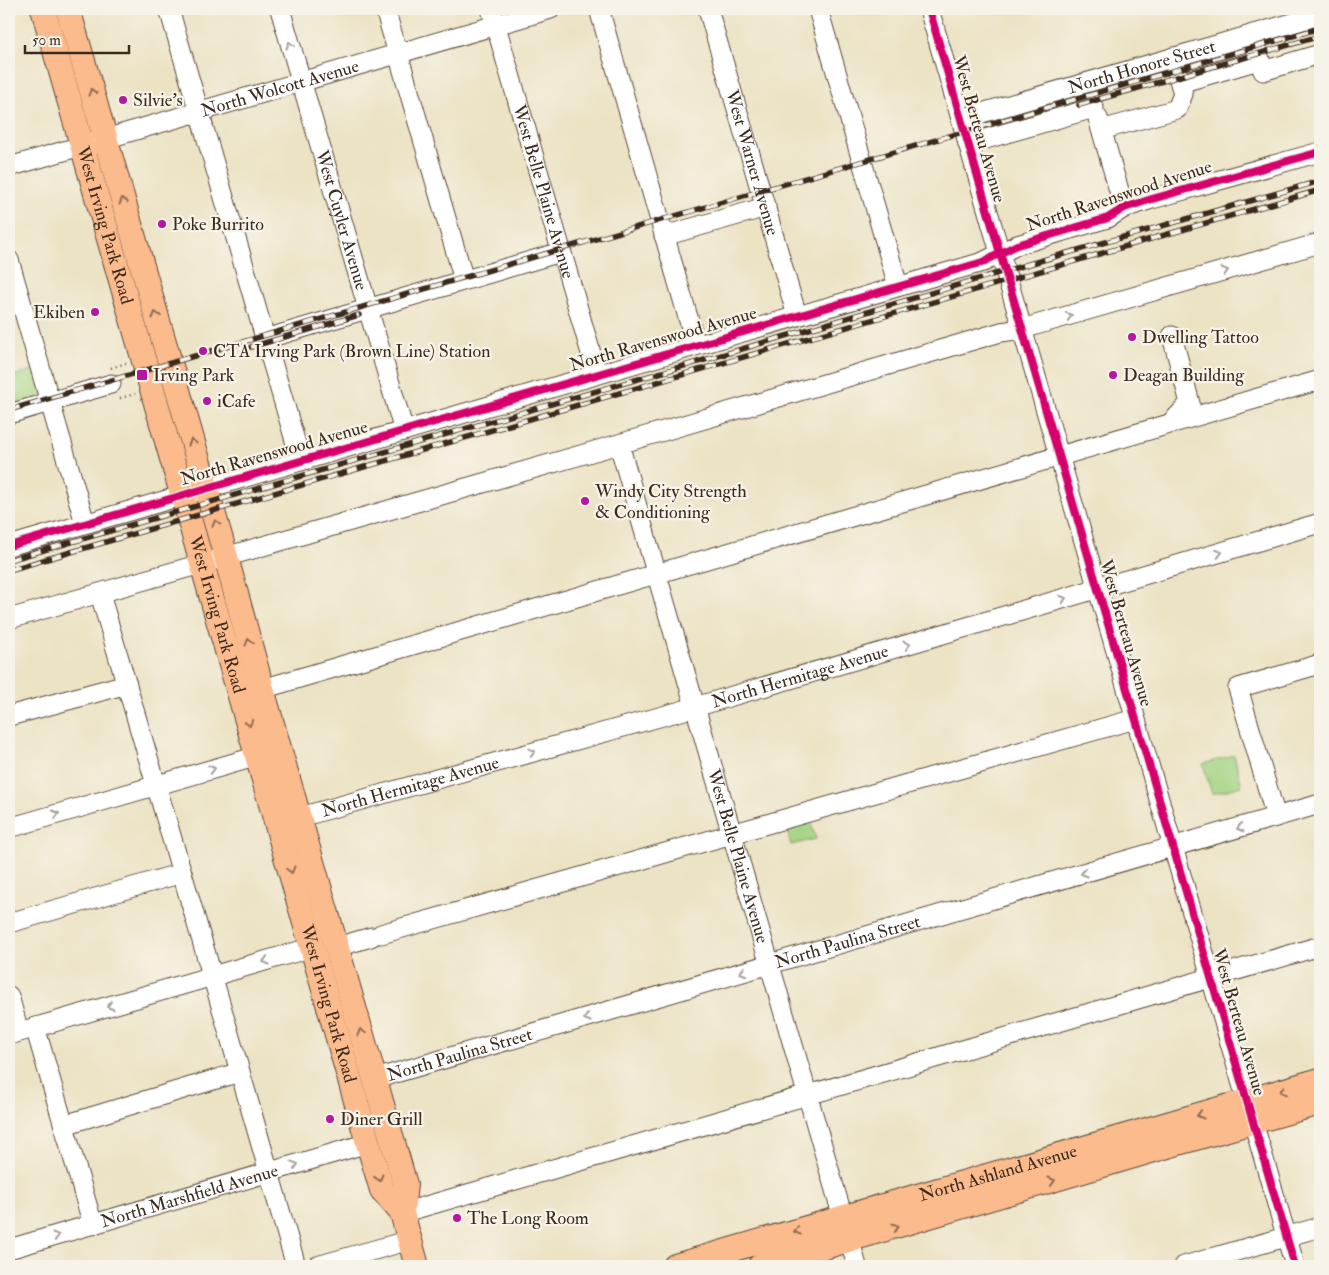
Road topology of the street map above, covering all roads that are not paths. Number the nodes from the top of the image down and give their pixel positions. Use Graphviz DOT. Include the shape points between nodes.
graph roads {
  1 [pos="43,9"];
  2 [pos="68,9"];
  3 [pos="169,9"];
  4 [pos="280,9"];
  5 [pos="385,9"];
  6 [pos="551,9"];
  7 [pos="599,9"];
  8 [pos="708,9"];
  9 [pos="818,9"];
  10 [pos="929,9"];
  11 [pos="1320,15"];
  12 [pos="493,17"];
  13 [pos="1252,34"];
  14 [pos="398,54"];
  15 [pos="1320,54"];
  16 [pos="1173,58"];
  17 [pos="1260,60"];
  18 [pos="301,82"];
  19 [pos="1087,82"];
  20 [pos="1180,83"];
  21 [pos="1094,108"];
  22 [pos="199,112"];
  23 [pos="961,119"];
  24 [pos="1101,130"];
  25 [pos="105,139"];
  26 [pos="968,144"];
  27 [pos="82,146"];
  28 [pos="1320,152"];
  29 [pos="9,167"];
  30 [pos="766,207"];
  31 [pos="1124,208"];
  32 [pos="664,236"];
  33 [pos="1320,243"];
  34 [pos="562,252"];
  35 [pos="1000,253"];
  36 [pos="9,260"];
  37 [pos="464,280"];
  38 [pos="898,286"];
  39 [pos="368,309"];
  40 [pos="797,316"];
  41 [pos="1022,330"];
  42 [pos="1172,336"];
  43 [pos="265,339"];
  44 [pos="696,346"];
  45 [pos="597,374"];
  46 [pos="1320,380"];
  47 [pos="111,384"];
  48 [pos="50,402"];
  49 [pos="9,414"];
  50 [pos="1170,424"];
  51 [pos="404,431"];
  52 [pos="618,444"];
  53 [pos="1059,457"];
  54 [pos="301,461"];
  55 [pos="206,489"];
  56 [pos="183,495"];
  57 [pos="86,523"];
  58 [pos="1320,523"];
  59 [pos="9,546"];
  60 [pos="226,557"];
  61 [pos="202,564"];
  62 [pos="656,574"];
  63 [pos="1097,589"];
  64 [pos="100,594"];
  65 [pos="9,619"];
  66 [pos="1320,664"];
  67 [pos="126,684"];
  68 [pos="262,689"];
  69 [pos="695,707"];
  70 [pos="9,716"];
  71 [pos="1135,719"];
  72 [pos="269,753"];
  73 [pos="157,785"];
  74 [pos="1320,804"];
  75 [pos="1276,817"];
  76 [pos="289,820"];
  77 [pos="9,828"];
  78 [pos="732,834"];
  79 [pos="1172,847"];
  80 [pos="182,872"];
  81 [pos="9,923"];
  82 [pos="1320,946"];
  83 [pos="313,947"];
  84 [pos="337,947"];
  85 [pos="770,964"];
  86 [pos="213,976"];
  87 [pos="1210,978"];
  88 [pos="9,996"];
  89 [pos="21,1031"];
  90 [pos="240,1072"];
  91 [pos="375,1079"];
  92 [pos="1320,1080"];
  93 [pos="808,1095"];
  94 [pos="1320,1103"];
  95 [pos="1250,1112"];
  96 [pos="64,1125"];
  97 [pos="368,1143"];
  98 [pos="270,1173"];
  99 [pos="402,1213"];
  100 [pos="843,1218"];
  101 [pos="93,1225"];
  102 [pos="1320,1227"];
  103 [pos="1286,1237"];
  104 [pos="410,1240"];
  105 [pos="850,1241"];
  106 [pos="9,1250"];
  107 [pos="296,1266"];
  108 [pos="317,1266"];
  109 [pos="417,1266"];
  110 [pos="675,1266"];
  111 [pos="760,1266"];
  112 [pos="857,1266"];
  113 [pos="1184,1266"];
  114 [pos="1295,1266"];
  1 -- 27 [label="main road, West Irving Park Road"];
  25 -- 2 [label="main road, West Irving Park Road, one-way"];
  3 -- 22 [label="street"];
  18 -- 4 [label="street, West Cuyler Avenue, one-way"];
  5 -- 14 [label="street"];
  6 -- 12 [label="street, North Wolcott Avenue"];
  7 -- 32 [label="street"];
  8 -- 30 [label="street, West Warner Avenue"];
  9 -- 38 [label="street"];
  10 -- 23 [label="street, West Berteau Avenue"];
  11 -- 13 [label="street, North Honore Street"];
  12 -- 14 [label="street, North Wolcott Avenue"];
  12 -- 34 [label="street, West Belle Plaine Avenue"];
  13 -- 16 [label="street, North Honore Street"];
  13 -- 17 [label="street"];
  14 -- 18 [label="street, North Wolcott Avenue"];
  14 -- 37 [label="street"];
  15 -- 17 [label="street" via="1263,71"];
  16 -- 19 [label="street, North Honore Street"];
  16 -- 20 [label="street"];
  17 -- 20 [label="street"];
  18 -- 22 [label="street, North Wolcott Avenue"];
  18 -- 39 [label="street, West Cuyler Avenue"];
  19 -- 21 [label="street"];
  19 -- 23 [label="street, North Honore Street"];
  20 -- 24 [label="street" via="1183,94 1177,109"];
  21 -- 24 [label="street"];
  21 -- 26 [label="street"];
  22 -- 25 [label="street, North Wolcott Avenue"];
  22 -- 43 [label="street"];
  23 -- 26 [label="street, West Berteau Avenue"];
  24 -- 31 [label="street"];
  25 -- 27 [label="street, North Wolcott Avenue"];
  55 -- 25 [label="main road, West Irving Park Road, one-way"];
  26 -- 35 [label="street, West Berteau Avenue"];
  27 -- 29 [label="street, North Wolcott Avenue"];
  27 -- 56 [label="main road, West Irving Park Road"];
  28 -- 31 [label="street, North Ravenswood Avenue"];
  30 -- 32 [label="street"];
  30 -- 40 [label="street, West Warner Avenue"];
  31 -- 35 [label="street, North Ravenswood Avenue" via="1108,218"];
  32 -- 44 [label="street"];
  41 -- 33 [label="street, one-way"];
  34 -- 37 [label="street"];
  34 -- 45 [label="street, West Belle Plaine Avenue"];
  35 -- 38 [label="street, North Ravenswood Avenue" via="983,262"];
  35 -- 41 [label="street, West Berteau Avenue"];
  36 -- 48 [label="street"];
  37 -- 39 [label="street"];
  38 -- 40 [label="street, North Ravenswood Avenue"];
  39 -- 43 [label="street"];
  39 -- 51 [label="street, West Cuyler Avenue"];
  40 -- 44 [label="street, North Ravenswood Avenue"];
  41 -- 52 [label="street" via="993,334"];
  41 -- 53 [label="street, West Berteau Avenue"];
  42 -- 50 [label="street" via="1190,404"];
  43 -- 54 [label="street"];
  44 -- 45 [label="street, North Ravenswood Avenue"];
  45 -- 51 [label="street, North Ravenswood Avenue"];
  46 -- 50 [label="street"];
  47 -- 48 [label="street"];
  48 -- 49 [label="street"];
  48 -- 57 [label="street"];
  50 -- 53 [label="street"];
  51 -- 54 [label="street, North Ravenswood Avenue"];
  52 -- 60 [label="street"];
  52 -- 62 [label="street, West Belle Plaine Avenue"];
  53 -- 62 [label="street"];
  53 -- 63 [label="street, West Berteau Avenue"];
  54 -- 55 [label="street, North Ravenswood Avenue"];
  55 -- 56 [label="street, North Ravenswood Avenue"];
  60 -- 55 [label="main road, West Irving Park Road, one-way"];
  56 -- 57 [label="street, North Ravenswood Avenue"];
  56 -- 61 [label="main road, West Irving Park Road"];
  57 -- 59 [label="street, North Ravenswood Avenue"];
  63 -- 58 [label="street, North Hermitage Avenue, one-way"];
  60 -- 61 [label="street"];
  68 -- 60 [label="main road, West Irving Park Road, one-way"];
  61 -- 64 [label="street"];
  61 -- 72 [label="main road, West Irving Park Road, one-way"];
  62 -- 68 [label="street"];
  62 -- 69 [label="street, West Belle Plaine Avenue"];
  69 -- 63 [label="street, North Hermitage Avenue, one-way"];
  63 -- 71 [label="street, West Berteau Avenue"];
  64 -- 65 [label="street"];
  64 -- 67 [label="street"];
  66 -- 75 [label="street" via="1238,688"];
  67 -- 70 [label="street"];
  67 -- 73 [label="street"];
  68 -- 72 [label="main road, West Irving Park Road"];
  76 -- 69 [label="street, North Hermitage Avenue, one-way"];
  69 -- 78 [label="street, West Belle Plaine Avenue"];
  71 -- 78 [label="street"];
  71 -- 79 [label="street, West Berteau Avenue"];
  73 -- 72 [label="street, one-way"];
  72 -- 76 [label="main road, West Irving Park Road"];
  77 -- 73 [label="street, one-way"];
  73 -- 80 [label="street"];
  74 -- 75 [label="street, North Paulina Street"];
  75 -- 79 [label="street, North Paulina Street, one-way"];
  76 -- 83 [label="main road, West Irving Park Road, one-way"];
  76 -- 84 [label="main road, West Irving Park Road"];
  78 -- 84 [label="street"];
  78 -- 85 [label="street, West Belle Plaine Avenue"];
  79 -- 85 [label="street, North Paulina Street, one-way"];
  79 -- 87 [label="street, West Berteau Avenue"];
  80 -- 81 [label="street"];
  80 -- 86 [label="street"];
  82 -- 87 [label="street"];
  83 -- 86 [label="street, one-way"];
  83 -- 97 [label="main road, West Irving Park Road"];
  91 -- 84 [label="main road, West Irving Park Road, one-way"];
  85 -- 91 [label="street, North Paulina Street, one-way"];
  85 -- 93 [label="street, West Belle Plaine Avenue"];
  86 -- 89 [label="street, one-way"];
  86 -- 90 [label="street"];
  87 -- 93 [label="street"];
  87 -- 95 [label="street, West Berteau Avenue"];
  88 -- 89 [label="street"];
  89 -- 96 [label="street"];
  90 -- 96 [label="street"];
  90 -- 98 [label="street"];
  91 -- 99 [label="main road, West Irving Park Road" via="405,1184"];
  92 -- 95 [label="main road, North Ashland Avenue, one-way"];
  93 -- 99 [label="street"];
  93 -- 100 [label="street, West Belle Plaine Avenue"];
  94 -- 95 [label="main road, North Ashland Avenue"];
  95 -- 100 [label="main road, North Ashland Avenue, one-way"];
  95 -- 103 [label="street, West Berteau Avenue"];
  105 -- 95 [label="main road, North Ashland Avenue, one-way" via="1171,1145"];
  96 -- 101 [label="street"];
  98 -- 97 [label="street, North Marshfield Avenue, one-way"];
  97 -- 99 [label="main road, West Irving Park Road, one-way" via="382,1190"];
  98 -- 101 [label="street, North Marshfield Avenue"];
  98 -- 107 [label="street"];
  99 -- 104 [label="main road, West Irving Park Road"];
  100 -- 105 [label="street, West Belle Plaine Avenue"];
  100 -- 110 [label="main road, North Ashland Avenue, one-way"];
  106 -- 101 [label="street, North Marshfield Avenue, one-way"];
  102 -- 103 [label="street"];
  103 -- 113 [label="street"];
  103 -- 114 [label="street, West Berteau Avenue"];
  104 -- 108 [label="street"];
  104 -- 109 [label="main road, West Irving Park Road"];
  105 -- 111 [label="main road, North Ashland Avenue"];
  105 -- 112 [label="street, West Belle Plaine Avenue"];
}
